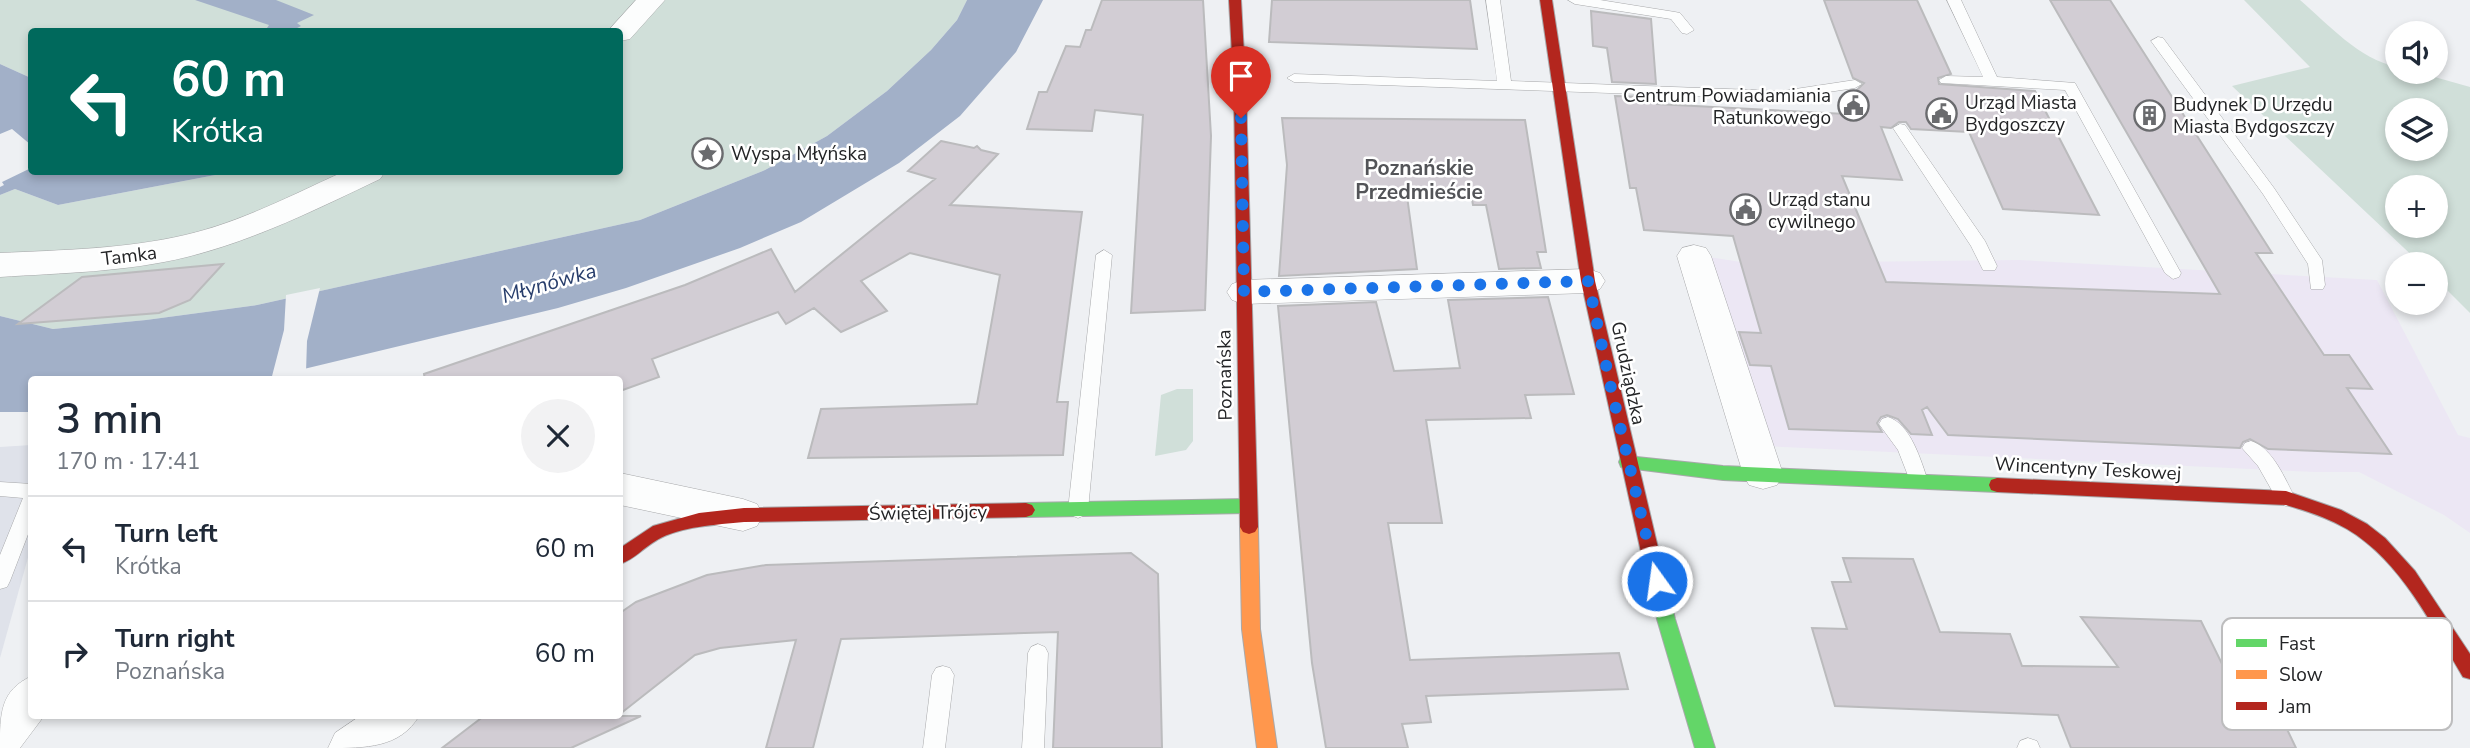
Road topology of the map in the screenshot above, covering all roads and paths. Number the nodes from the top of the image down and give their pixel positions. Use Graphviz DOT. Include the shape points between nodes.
graph roads {
  1 [pos="651,0"];
  2 [pos="1235,0"];
  3 [pos="1493,0"];
  4 [pos="1575,0"];
  5 [pos="1954,0"];
  6 [pos="1551,6"];
  7 [pos="623,30"];
  8 [pos="1686,30"];
  9 [pos="2158,41"];
  10 [pos="1294,78"];
  11 [pos="1945,80"];
  12 [pos="1992,82"];
  13 [pos="1855,84"];
  14 [pos="1505,85"];
  15 [pos="1560,87"];
  16 [pos="1900,128"];
  17 [pos="362,175"];
  18 [pos="1104,255"];
  19 [pos="1694,256"];
  20 [pos="0,264"];
  21 [pos="1989,266"];
  22 [pos="2174,273"];
  23 [pos="1588,281"];
  24 [pos="2317,285"];
  25 [pos="1244,292"];
  26 [pos="1888,424"];
  27 [pos="2251,448"];
  28 [pos="1627,462"];
  29 [pos="1763,474"];
  30 [pos="1919,481"];
  31 [pos="0,489"];
  32 [pos="623,490"];
  33 [pos="28,491"];
  34 [pos="2286,498"];
  35 [pos="1247,506"];
  36 [pos="28,508"];
  37 [pos="1078,510"];
  38 [pos="744,515"];
  39 [pos="623,555"];
  40 [pos="0,581"];
  41 [pos="2434,618"];
  42 [pos="2452,645"];
  43 [pos="1038,653"];
  44 [pos="2470,671"];
  45 [pos="943,675"];
  46 [pos="28,701"];
  47 [pos="392,719"];
  48 [pos="0,739"];
  49 [pos="351,748"];
  50 [pos="934,748"];
  51 [pos="1034,748"];
  52 [pos="1267,748"];
  53 [pos="1704,748"];
  1 -- 7 [label="street"];
  2 -- 25 [label="main road, Poznańska"];
  3 -- 14 [label="lane"];
  4 -- 8 [label="lane" via="1675,16"];
  5 -- 12 [label="lane"];
  6 -- 15 [label="main road, Grudziądzka"];
  9 -- 24 [label="lane" via="2269,191 2316,264"];
  10 -- 14 [label="lane"];
  11 -- 12 [label="lane"];
  12 -- 22 [label="lane" via="2070,86"];
  13 -- 15 [label="lane" via="1782,95"];
  14 -- 15 [label="lane"];
  15 -- 23 [label="main road, Grudziądzka"];
  16 -- 21 [label="lane"];
  17 -- 20 [label="street, Tamka" via="254,225 172,249"];
  18 -- 37 [label="lane"];
  19 -- 29 [label="street"];
  23 -- 25 [label="street"];
  23 -- 28 [label="main road, Grudziądzka"];
  25 -- 35 [label="main road, Poznańska"];
  26 -- 30 [label="lane" via="1906,447"];
  27 -- 34 [label="lane" via="2265,460"];
  28 -- 29 [label="main road, Wincentyny Teskowej"];
  28 -- 53 [label="main road, Grudziądzka"];
  29 -- 30 [label="main road, Wincentyny Teskowej"];
  30 -- 34 [label="main road, Wincentyny Teskowej"];
  31 -- 33 [label="lane"];
  32 -- 38 [label="street"];
  34 -- 41 [label="main road, Wincentyny Teskowej" via="2362,529 2392,557"];
  35 -- 37 [label="main road, Świętej Trójcy"];
  35 -- 52 [label="main road, Poznańska" via="1251,629"];
  36 -- 40 [label="lane"];
  37 -- 38 [label="main road, Świętej Trójcy"];
  38 -- 39 [label="main road, Świętej Trójcy" via="699,520 653,533"];
  42 -- 44 [label="main road, Wincentyny Teskowej"];
  43 -- 51 [label="lane"];
  45 -- 50 [label="lane"];
  46 -- 48 [label="street"];
  47 -- 49 [label="street"];
}
